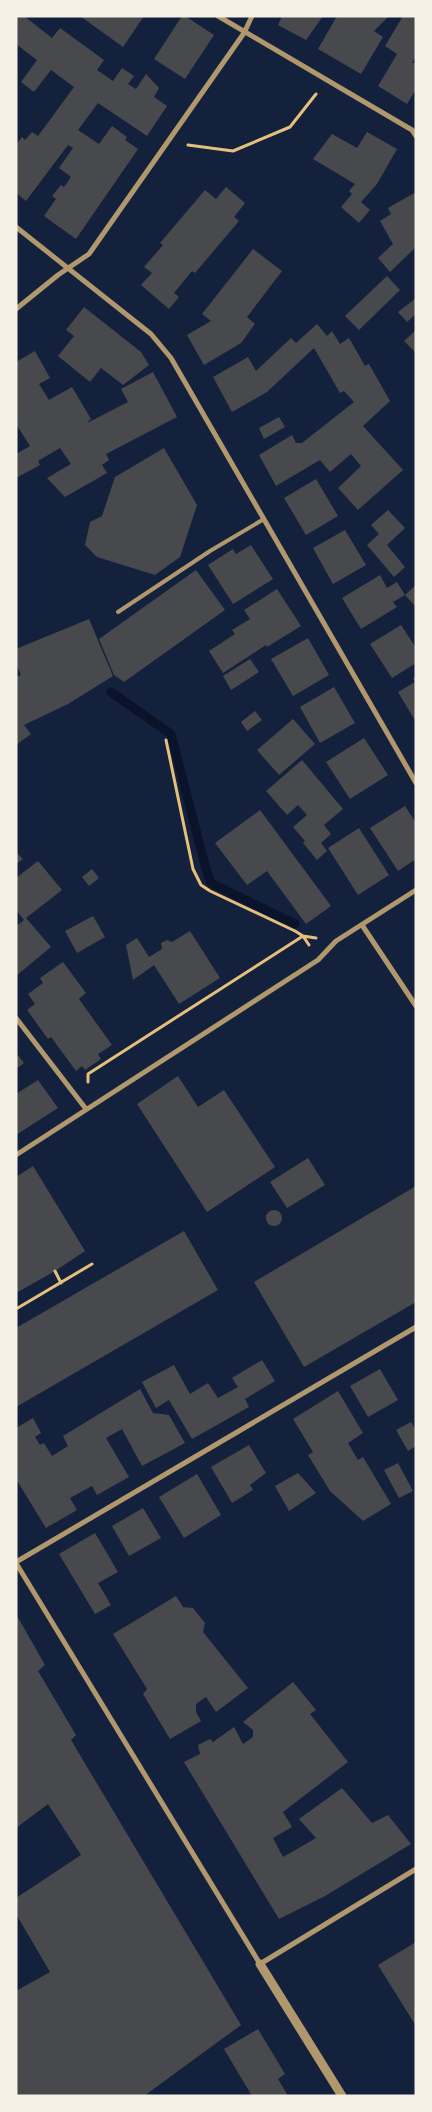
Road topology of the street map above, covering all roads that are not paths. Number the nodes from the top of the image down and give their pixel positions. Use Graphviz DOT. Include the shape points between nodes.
graph roads {
  1 [pos="218,16"];
  2 [pos="252,16"];
  3 [pos="244,33"];
  4 [pos="414,130"];
  5 [pos="416,136"];
  6 [pos="16,227"];
  7 [pos="69,269"];
  8 [pos="16,310"];
  9 [pos="264,519"];
  10 [pos="118,612"];
  11 [pos="416,783"];
  12 [pos="416,890"];
  13 [pos="362,925"];
  14 [pos="416,1006"];
  15 [pos="16,1018"];
  16 [pos="86,1109"];
  17 [pos="16,1155"];
  18 [pos="416,1327"];
  19 [pos="16,1563"];
  20 [pos="416,1869"];
  21 [pos="260,1964"];
  22 [pos="342,2096"];
  1 -- 3 [label="street"];
  2 -- 3 [label="street"];
  3 -- 4 [label="street"];
  3 -- 7 [label="street" via="90,254"];
  4 -- 5 [label="street"];
  6 -- 7 [label="street"];
  7 -- 8 [label="street"];
  7 -- 9 [label="street" via="162,345"];
  9 -- 10 [label="lane"];
  9 -- 11 [label="street"];
  12 -- 13 [label="street"];
  13 -- 14 [label="street"];
  13 -- 16 [label="street" via="336,941 318,960"];
  15 -- 16 [label="street"];
  16 -- 17 [label="street"];
  18 -- 19 [label="street"];
  19 -- 21 [label="street"];
  20 -- 21 [label="street"];
  21 -- 22 [label="street"];
}
